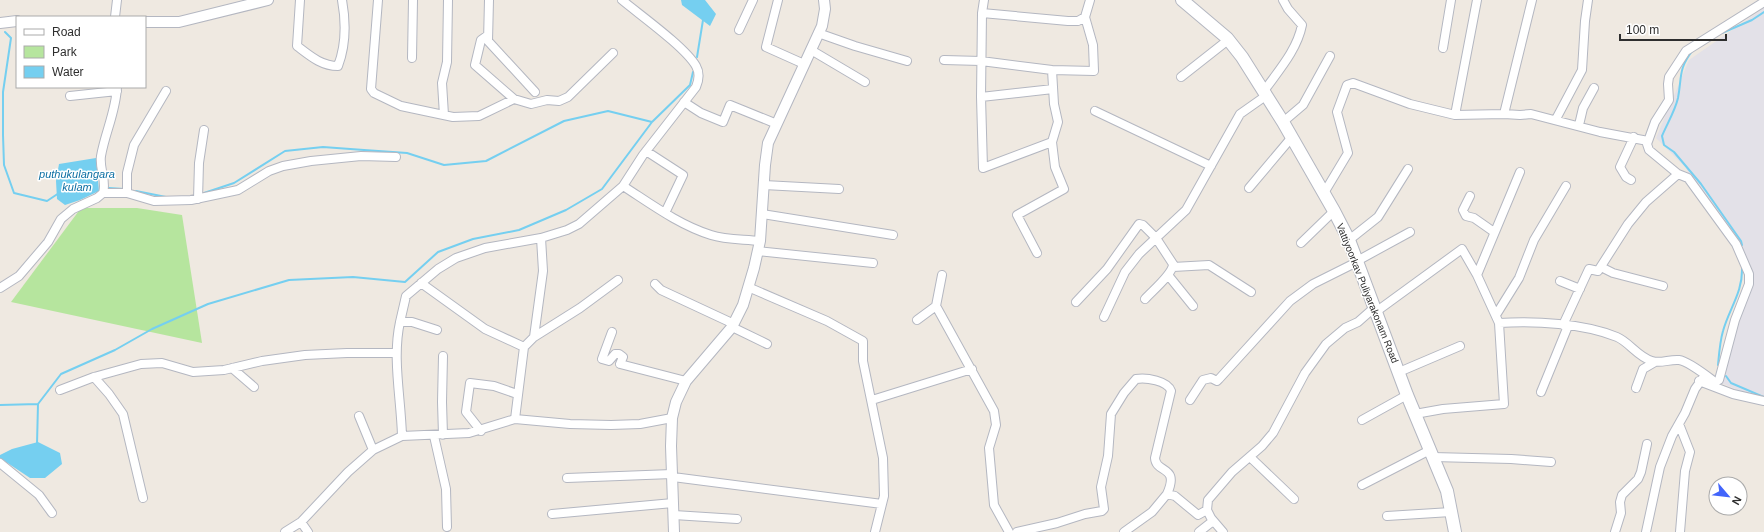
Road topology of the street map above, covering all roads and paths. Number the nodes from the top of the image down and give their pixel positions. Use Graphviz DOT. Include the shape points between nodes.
graph roads {
  1 [pos="116,0"];
  2 [pos="268,0"];
  3 [pos="300,0"];
  4 [pos="342,0"];
  5 [pos="378,0"];
  6 [pos="414,0"];
  7 [pos="448,0"];
  8 [pos="489,0"];
  9 [pos="622,0"];
  10 [pos="753,0"];
  11 [pos="778,0"];
  12 [pos="824,0"];
  13 [pos="984,0"];
  14 [pos="1090,0"];
  15 [pos="1182,0"];
  16 [pos="1283,0"];
  17 [pos="1452,0"];
  18 [pos="1477,0"];
  19 [pos="1532,0"];
  20 [pos="1588,0"];
  21 [pos="1764,2"];
  22 [pos="982,12"];
  23 [pos="115,16"];
  24 [pos="1085,17"];
  25 [pos="16,21"];
  26 [pos="146,22"];
  27 [pos="0,23"];
  28 [pos="739,30"];
  29 [pos="818,32"];
  30 [pos="488,35"];
  31 [pos="1228,40"];
  32 [pos="1443,48"];
  33 [pos="811,50"];
  34 [pos="614,53"];
  35 [pos="1330,56"];
  36 [pos="412,58"];
  37 [pos="944,60"];
  38 [pos="907,61"];
  39 [pos="981,61"];
  40 [pos="804,64"];
  41 [pos="1052,70"];
  42 [pos="1181,77"];
  43 [pos="865,82"];
  44 [pos="1594,88"];
  45 [pos="117,89"];
  46 [pos="1053,89"];
  47 [pos="166,91"];
  48 [pos="535,92"];
  49 [pos="1265,93"];
  50 [pos="70,96"];
  51 [pos="981,97"];
  52 [pos="514,99"];
  53 [pos="684,102"];
  54 [pos="1095,111"];
  55 [pos="1504,114"];
  56 [pos="444,115"];
  57 [pos="1455,116"];
  58 [pos="1556,119"];
  59 [pos="1283,122"];
  60 [pos="777,124"];
  61 [pos="1579,125"];
  62 [pos="204,130"];
  63 [pos="1292,137"];
  64 [pos="1634,138"];
  65 [pos="1648,141"];
  66 [pos="1052,142"];
  67 [pos="646,150"];
  68 [pos="396,158"];
  69 [pos="1211,166"];
  70 [pos="1408,169"];
  71 [pos="1520,172"];
  72 [pos="1678,174"];
  73 [pos="1631,180"];
  74 [pos="764,185"];
  75 [pos="623,186"];
  76 [pos="1566,186"];
  77 [pos="1249,188"];
  78 [pos="839,189"];
  79 [pos="103,193"];
  80 [pos="127,193"];
  81 [pos="1324,193"];
  82 [pos="1470,196"];
  83 [pos="198,199"];
  84 [pos="1334,211"];
  85 [pos="665,213"];
  86 [pos="762,214"];
  87 [pos="1410,232"];
  88 [pos="1494,232"];
  89 [pos="892,235"];
  90 [pos="541,238"];
  91 [pos="1156,238"];
  92 [pos="1349,240"];
  93 [pos="1301,243"];
  94 [pos="759,246"];
  95 [pos="1036,253"];
  96 [pos="1357,261"];
  97 [pos="873,263"];
  98 [pos="1173,267"];
  99 [pos="1601,267"];
  100 [pos="942,275"];
  101 [pos="1168,275"];
  102 [pos="1477,275"];
  103 [pos="618,280"];
  104 [pos="1560,282"];
  105 [pos="421,283"];
  106 [pos="654,284"];
  107 [pos="1663,286"];
  108 [pos="748,287"];
  109 [pos="0,288"];
  110 [pos="1580,289"];
  111 [pos="1251,292"];
  112 [pos="1145,299"];
  113 [pos="1076,302"];
  114 [pos="936,306"];
  115 [pos="1193,306"];
  116 [pos="1376,309"];
  117 [pos="1104,317"];
  118 [pos="1498,319"];
  119 [pos="917,320"];
  120 [pos="400,322"];
  121 [pos="733,326"];
  122 [pos="1565,326"];
  123 [pos="437,330"];
  124 [pos="612,332"];
  125 [pos="534,337"];
  126 [pos="767,344"];
  127 [pos="1460,346"];
  128 [pos="524,347"];
  129 [pos="396,353"];
  130 [pos="442,356"];
  131 [pos="1655,362"];
  132 [pos="232,368"];
  133 [pos="972,369"];
  134 [pos="1399,372"];
  135 [pos="94,377"];
  136 [pos="1702,378"];
  137 [pos="686,381"];
  138 [pos="254,387"];
  139 [pos="1636,388"];
  140 [pos="60,390"];
  141 [pos="1541,392"];
  142 [pos="517,394"];
  143 [pos="1407,395"];
  144 [pos="872,400"];
  145 [pos="1190,400"];
  146 [pos="1764,401"];
  147 [pos="1415,414"];
  148 [pos="359,416"];
  149 [pos="672,418"];
  150 [pos="515,419"];
  151 [pos="1362,420"];
  152 [pos="1679,424"];
  153 [pos="481,431"];
  154 [pos="443,435"];
  155 [pos="402,436"];
  156 [pos="434,436"];
  157 [pos="1647,444"];
  158 [pos="373,450"];
  159 [pos="1432,454"];
  160 [pos="1250,457"];
  161 [pos="1551,462"];
  162 [pos="0,463"];
  163 [pos="672,476"];
  164 [pos="567,478"];
  165 [pos="1362,485"];
  166 [pos="1167,494"];
  167 [pos="143,498"];
  168 [pos="1294,499"];
  169 [pos="673,503"];
  170 [pos="882,504"];
  171 [pos="1207,510"];
  172 [pos="1451,512"];
  173 [pos="52,513"];
  174 [pos="552,514"];
  175 [pos="674,515"];
  176 [pos="1387,516"];
  177 [pos="737,519"];
  178 [pos="1212,520"];
  179 [pos="301,522"];
  180 [pos="447,526"];
  181 [pos="286,532"];
  182 [pos="308,532"];
  183 [pos="674,532"];
  184 [pos="875,532"];
  185 [pos="1009,532"];
  186 [pos="1017,532"];
  187 [pos="1124,532"];
  188 [pos="1199,532"];
  189 [pos="1223,532"];
  190 [pos="1455,532"];
  191 [pos="1615,532"];
  192 [pos="1646,532"];
  193 [pos="1680,532"];
  1 -- 23 [label="street"];
  2 -- 26 [label="street" via="179,22"];
  3 -- 4 [label="street" via="297,46 329,66 338,66 343,53 345,20"];
  5 -- 56 [label="street" via="371,91 401,106"];
  6 -- 36 [label="street"];
  7 -- 56 [label="street" via="447,62 442,83"];
  8 -- 30 [label="street"];
  9 -- 53 [label="street" via="680,48 695,64 699,80"];
  10 -- 28 [label="street"];
  11 -- 40 [label="street" via="766,47"];
  12 -- 29 [label="street" via="824,16"];
  13 -- 22 [label="street"];
  14 -- 24 [label="street"];
  15 -- 31 [label="main road, Vattiyoorkav Puliyarakonam Road"];
  16 -- 49 [label="street" via="1302,25 1292,52"];
  17 -- 32 [label="street"];
  18 -- 57 [label="street"];
  19 -- 55 [label="street"];
  20 -- 58 [label="street" via="1584,20 1582,70"];
  21 -- 65 [label="street" via="1686,51 1669,77 1669,100 1655,122"];
  22 -- 24 [label="street" via="1068,21 1078,21"];
  22 -- 39 [label="street"];
  24 -- 41 [label="street" via="1093,45 1094,71"];
  25 -- 27 [label="street"];
  29 -- 33 [label="street"];
  29 -- 38 [label="street"];
  30 -- 48 [label="street" via="488,41"];
  30 -- 52 [label="street" via="481,40 474,66"];
  31 -- 42 [label="street"];
  31 -- 49 [label="main road, Vattiyoorkav Puliyarakonam Road"];
  33 -- 40 [label="street"];
  33 -- 43 [label="street"];
  34 -- 52 [label="street" via="564,100 530,104"];
  35 -- 59 [label="street" via="1303,105"];
  37 -- 39 [label="street"];
  39 -- 41 [label="street"];
  39 -- 51 [label="street"];
  40 -- 60 [label="street"];
  41 -- 46 [label="street"];
  44 -- 61 [label="street" via="1583,108"];
  45 -- 50 [label="street"];
  45 -- 79 [label="street" via="101,156"];
  46 -- 51 [label="street"];
  46 -- 66 [label="street" via="1058,122"];
  47 -- 80 [label="street" via="134,145 127,173"];
  49 -- 59 [label="main road, Vattiyoorkav Puliyarakonam Road"];
  49 -- 69 [label="street" via="1240,114"];
  51 -- 66 [label="street" via="983,168"];
  52 -- 56 [label="street" via="479,116"];
  53 -- 60 [label="street" via="701,113 723,122 730,105"];
  53 -- 67 [label="street"];
  54 -- 69 [label="street"];
  55 -- 57 [label="street"];
  55 -- 58 [label="street" via="1531,114"];
  57 -- 81 [label="street" via="1410,104 1353,83 1347,86 1337,112 1348,153"];
  58 -- 61 [label="street"];
  59 -- 63 [label="main road, Vattiyoorkav Puliyarakonam Road"];
  60 -- 74 [label="street" via="768,143"];
  61 -- 64 [label="street"];
  62 -- 83 [label="street" via="199,163"];
  63 -- 77 [label="street"];
  63 -- 81 [label="main road, Vattiyoorkav Puliyarakonam Road"];
  64 -- 65 [label="street"];
  64 -- 73 [label="street" via="1620,167"];
  65 -- 72 [label="street" via="1649,150"];
  66 -- 95 [label="street" via="1055,166 1064,189 1017,215"];
  67 -- 75 [label="street"];
  67 -- 85 [label="street" via="683,175"];
  68 -- 83 [label="street" via="361,156 283,166 269,171 238,190"];
  69 -- 91 [label="street" via="1186,210"];
  70 -- 92 [label="street" via="1378,217"];
  71 -- 88 [label="street"];
  72 -- 99 [label="street" via="1646,202 1628,224"];
  72 -- 136 [label="street" via="1688,178 1736,244 1750,274 1719,380 1715,382"];
  74 -- 78 [label="street"];
  74 -- 86 [label="street"];
  75 -- 85 [label="street"];
  75 -- 90 [label="street" via="574,227"];
  76 -- 118 [label="street" via="1534,240 1519,278"];
  79 -- 80 [label="street"];
  79 -- 109 [label="street" via="74,208 61,219 48,242 19,276"];
  80 -- 83 [label="street" via="154,201"];
  81 -- 84 [label="main road, Vattiyoorkav Puliyarakonam Road"];
  82 -- 88 [label="street" via="1463,210 1466,216 1474,218"];
  84 -- 92 [label="main road, Vattiyoorkav Puliyarakonam Road"];
  84 -- 93 [label="street"];
  85 -- 94 [label="street" via="713,236"];
  86 -- 89 [label="street"];
  86 -- 94 [label="street"];
  87 -- 96 [label="street"];
  88 -- 102 [label="street"];
  90 -- 105 [label="street" via="464,254 438,269"];
  90 -- 125 [label="street" via="544,271"];
  91 -- 98 [label="street"];
  91 -- 113 [label="street" via="1139,224 1107,269"];
  91 -- 117 [label="street" via="1125,272"];
  92 -- 96 [label="main road, Vattiyoorkav Puliyarakonam Road"];
  94 -- 97 [label="street"];
  94 -- 108 [label="street"];
  96 -- 116 [label="main road, Vattiyoorkav Puliyarakonam Road"];
  96 -- 145 [label="street" via="1313,284 1290,301 1220,379 1203,380"];
  98 -- 101 [label="street"];
  98 -- 111 [label="street" via="1209,265"];
  99 -- 107 [label="street" via="1613,273"];
  99 -- 110 [label="street" via="1598,271 1589,269"];
  100 -- 114 [label="street"];
  101 -- 112 [label="street"];
  101 -- 115 [label="street"];
  102 -- 116 [label="street" via="1462,249"];
  102 -- 118 [label="street"];
  103 -- 125 [label="street"];
  104 -- 110 [label="street"];
  105 -- 120 [label="street" via="406,296"];
  105 -- 128 [label="street" via="485,329"];
  106 -- 121 [label="street" via="661,290"];
  108 -- 121 [label="street"];
  108 -- 144 [label="street" via="827,321 863,341 863,361"];
  110 -- 122 [label="street"];
  114 -- 119 [label="street"];
  114 -- 133 [label="street"];
  116 -- 134 [label="main road, Vattiyoorkav Puliyarakonam Road"];
  116 -- 160 [label="street" via="1345,328 1326,344 1305,373 1273,433"];
  118 -- 122 [label="street"];
  118 -- 147 [label="street" via="1504,404"];
  120 -- 123 [label="street" via="412,322"];
  120 -- 129 [label="street" via="396,337"];
  121 -- 126 [label="street"];
  121 -- 137 [label="street"];
  122 -- 131 [label="street" via="1618,337 1633,350"];
  122 -- 141 [label="street"];
  124 -- 137 [label="street" via="602,359 609,361 615,354 619,354 623,357 620,364"];
  125 -- 128 [label="street"];
  127 -- 134 [label="street"];
  128 -- 142 [label="street"];
  129 -- 132 [label="street" via="305,354"];
  129 -- 155 [label="street"];
  130 -- 154 [label="street"];
  131 -- 136 [label="street" via="1681,360"];
  131 -- 139 [label="street" via="1643,370"];
  132 -- 135 [label="street" via="193,372 162,363 141,364"];
  132 -- 138 [label="street"];
  133 -- 144 [label="street"];
  133 -- 185 [label="street" via="994,411 996,425 989,448 994,505"];
  134 -- 143 [label="main road, Vattiyoorkav Puliyarakonam Road"];
  135 -- 140 [label="street"];
  135 -- 167 [label="street" via="123,414"];
  136 -- 146 [label="street" via="1734,394"];
  136 -- 152 [label="street"];
  137 -- 149 [label="street"];
  142 -- 150 [label="street"];
  142 -- 153 [label="street" via="494,386 470,383 466,412"];
  143 -- 147 [label="main road, Vattiyoorkav Puliyarakonam Road"];
  143 -- 151 [label="street"];
  144 -- 170 [label="street" via="883,458"];
  147 -- 159 [label="main road, Vattiyoorkav Puliyarakonam Road"];
  148 -- 158 [label="street"];
  149 -- 150 [label="street" via="640,424 611,425"];
  149 -- 163 [label="street"];
  150 -- 153 [label="street"];
  152 -- 192 [label="street" via="1660,468"];
  152 -- 193 [label="street" via="1690,452 1685,471"];
  153 -- 154 [label="street"];
  154 -- 156 [label="street"];
  155 -- 156 [label="street"];
  155 -- 158 [label="street"];
  156 -- 180 [label="street" via="446,489"];
  157 -- 191 [label="street" via="1638,479 1622,495 1621,513"];
  158 -- 179 [label="street" via="348,472"];
  159 -- 161 [label="street"];
  159 -- 165 [label="street"];
  159 -- 172 [label="main road, Vattiyoorkav Puliyarakonam Road" via="1447,491"];
  160 -- 168 [label="street"];
  160 -- 171 [label="street" via="1216,490 1208,500"];
  162 -- 173 [label="street" via="39,495"];
  163 -- 164 [label="street"];
  163 -- 169 [label="street"];
  163 -- 170 [label="street"];
  166 -- 171 [label="street" via="1175,496 1198,515"];
  166 -- 186 [label="street" via="1171,479 1168,472 1157,465 1154,458 1172,391 1165,384 1136,379 1111,414 1108,456 1101,487 1104,509"];
  166 -- 187 [label="street" via="1152,512"];
  169 -- 174 [label="street"];
  169 -- 175 [label="street"];
  170 -- 184 [label="street"];
  171 -- 178 [label="street"];
  172 -- 176 [label="street"];
  172 -- 190 [label="main road, Vattiyoorkav Puliyarakonam Road"];
  175 -- 177 [label="street"];
  175 -- 183 [label="street"];
  178 -- 188 [label="street"];
  178 -- 189 [label="street"];
  179 -- 181 [label="street"];
  179 -- 182 [label="street"];
}
